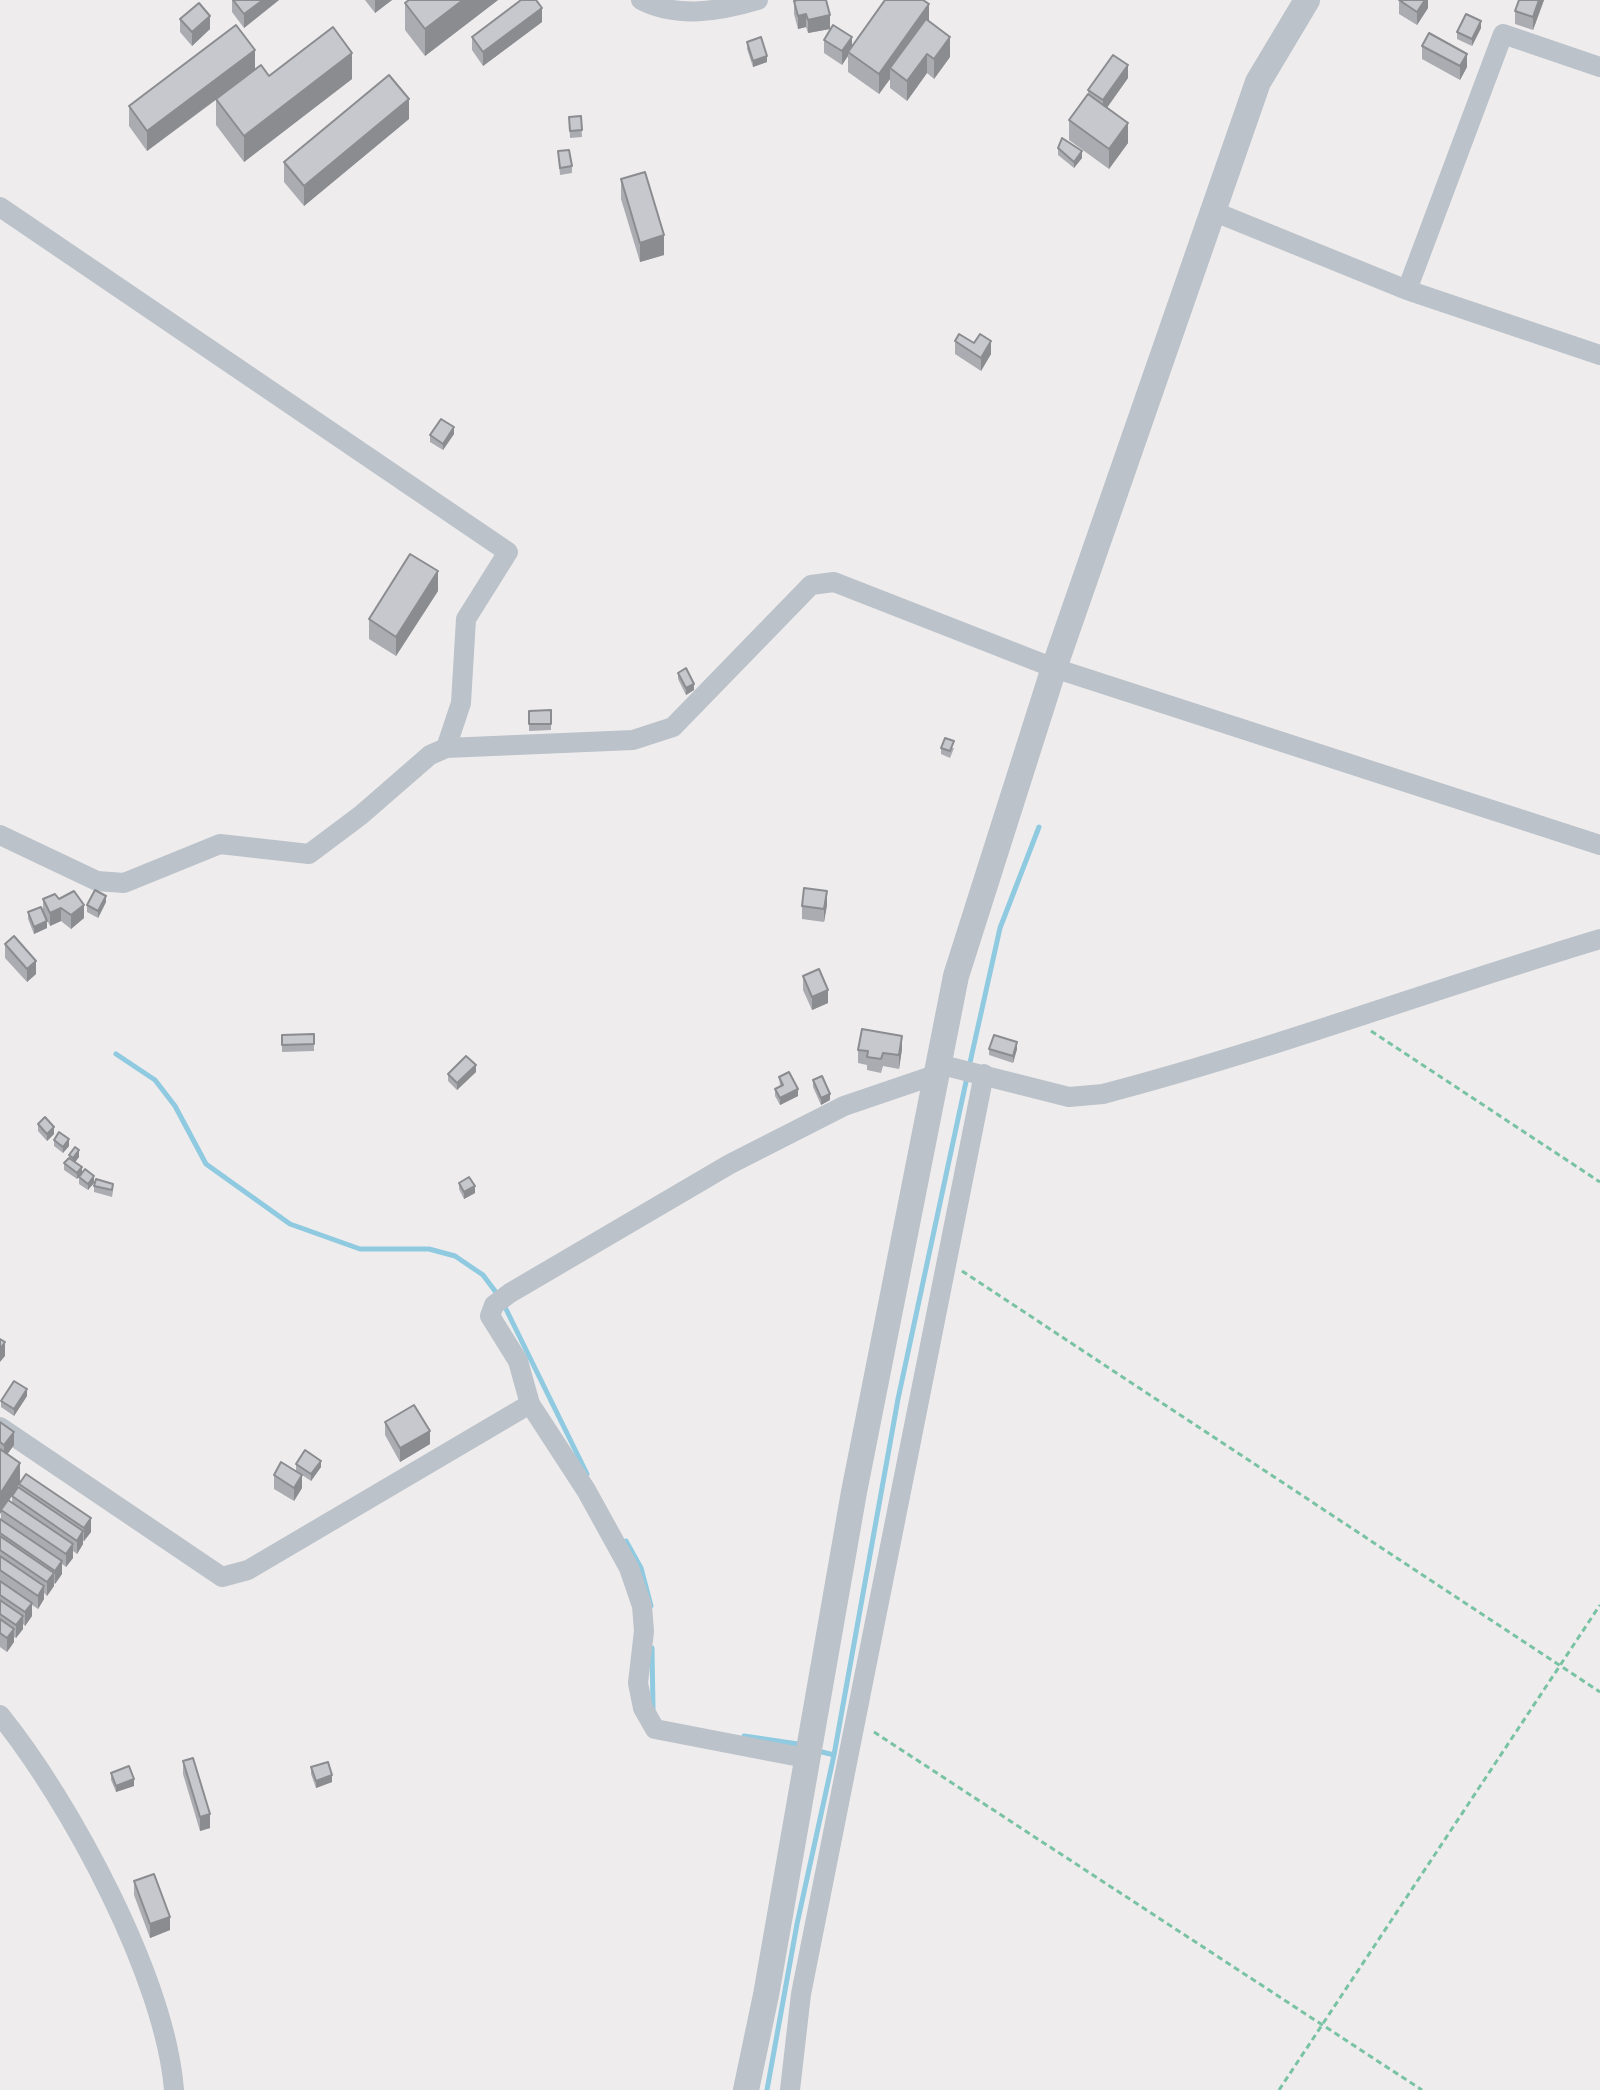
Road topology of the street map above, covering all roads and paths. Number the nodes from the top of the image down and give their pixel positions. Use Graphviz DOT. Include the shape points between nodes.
graph roads {
  1 [pos="641,0"];
  2 [pos="758,0"];
  3 [pos="1307,0"];
  4 [pos="1600,67"];
  5 [pos="0,207"];
  6 [pos="1215,212"];
  7 [pos="1407,290"];
  8 [pos="1600,355"];
  9 [pos="1054,668"];
  10 [pos="446,748"];
  11 [pos="0,835"];
  12 [pos="1600,845"];
  13 [pos="1600,939"];
  14 [pos="1355,1021"];
  15 [pos="942,1069"];
  16 [pos="979,1073"];
  17 [pos="1600,1182"];
  18 [pos="949,1263"];
  19 [pos="530,1404"];
  20 [pos="0,1427"];
  21 [pos="1600,1605"];
  22 [pos="1560,1666"];
  23 [pos="1600,1692"];
  24 [pos="0,1715"];
  25 [pos="857,1721"];
  26 [pos="805,1758"];
  27 [pos="1324,2025"];
  28 [pos="174,2090"];
  29 [pos="746,2090"];
  30 [pos="790,2090"];
  31 [pos="1279,2090"];
  32 [pos="1422,2090"];
  1 -- 2 [label="street" via="680,11 723,10"];
  3 -- 6 [label="street" via="1258,82"];
  4 -- 7 [label="street" via="1503,34"];
  5 -- 10 [label="street" via="508,552 466,619 461,703"];
  6 -- 7 [label="street"];
  6 -- 9 [label="street"];
  7 -- 8 [label="street"];
  9 -- 10 [label="street" via="834,582 811,585 673,727 633,740"];
  9 -- 12 [label="street"];
  9 -- 15 [label="street" via="956,976"];
  10 -- 11 [label="street" via="430,755 309,854 220,844 124,883 97,881"];
  13 -- 14 [label="street" via="1449,984"];
  14 -- 16 [label="street" via="1103,1094 1069,1097"];
  14 -- 17 [label="path"];
  15 -- 16 [label="street"];
  15 -- 19 [label="street" via="844,1106 730,1164 502,1299 490,1316 518,1361"];
  15 -- 26 [label="street"];
  16 -- 18 [label="street"];
  18 -- 22 [label="path"];
  18 -- 25 [label="street"];
  19 -- 20 [label="street" via="248,1570 222,1577"];
  19 -- 26 [label="street" via="629,1568 643,1618 638,1683 655,1729"];
  21 -- 22 [label="path"];
  22 -- 23 [label="path"];
  22 -- 27 [label="path"];
  24 -- 28 [label="street" via="58,1800 107,1891 154,1994 172,2059"];
  25 -- 27 [label="path"];
  25 -- 30 [label="street" via="801,1994"];
  26 -- 29 [label="street"];
  27 -- 31 [label="path"];
  27 -- 32 [label="path"];
}
